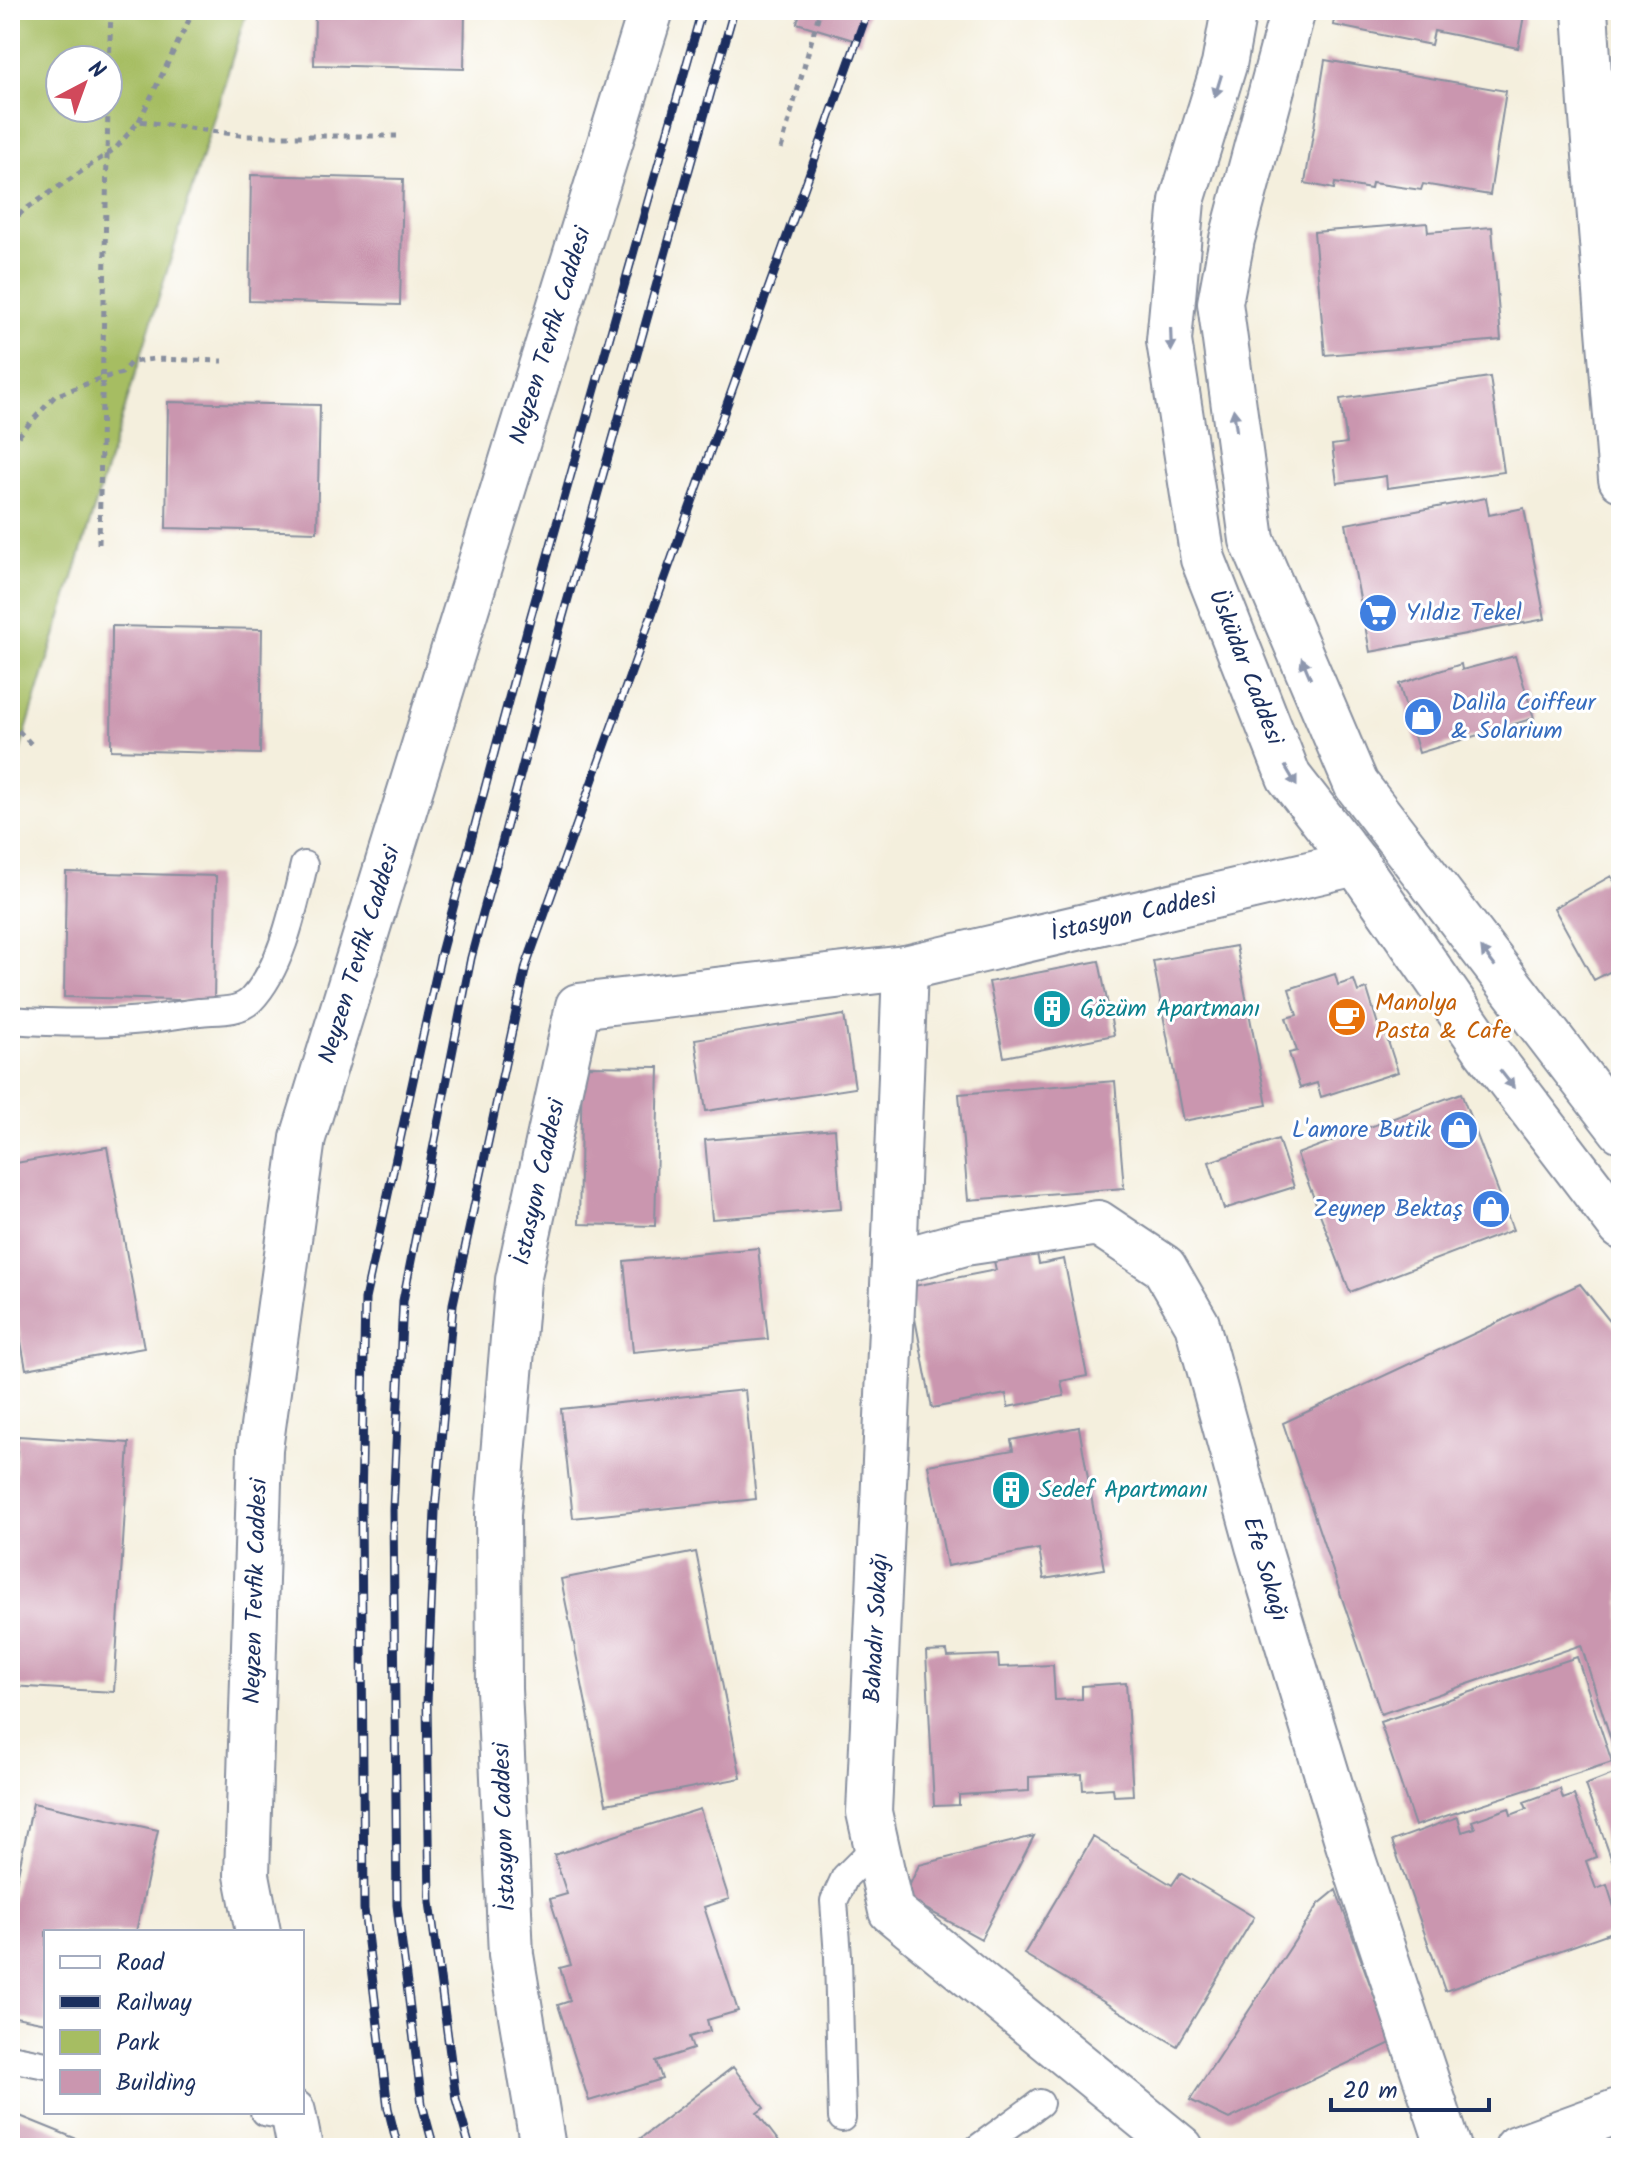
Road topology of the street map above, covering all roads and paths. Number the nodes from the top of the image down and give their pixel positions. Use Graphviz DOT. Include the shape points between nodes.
graph roads {
  1 [pos="111,10"];
  2 [pos="194,10"];
  3 [pos="651,10"];
  4 [pos="820,10"];
  5 [pos="1234,10"];
  6 [pos="1293,10"];
  7 [pos="1585,10"];
  8 [pos="110,44"];
  9 [pos="139,121"];
  10 [pos="107,124"];
  11 [pos="397,136"];
  12 [pos="781,149"];
  13 [pos="106,155"];
  14 [pos="10,224"];
  15 [pos="223,361"];
  16 [pos="102,378"];
  17 [pos="10,445"];
  18 [pos="1621,479"];
  19 [pos="99,544"];
  20 [pos="10,722"];
  21 [pos="33,746"];
  22 [pos="1356,863"];
  23 [pos="304,865"];
  24 [pos="905,968"];
  25 [pos="10,1020"];
  26 [pos="1621,1130"];
  27 [pos="1621,1227"];
  28 [pos="894,1263"];
  29 [pos="876,1846"];
  30 [pos="258,1930"];
  31 [pos="10,2058"];
  32 [pos="44,2065"];
  33 [pos="1040,2103"];
  34 [pos="1621,2110"];
  35 [pos="842,2118"];
  36 [pos="543,2148"];
  37 [pos="978,2148"];
  38 [pos="1181,2148"];
  39 [pos="1449,2148"];
  40 [pos="1517,2148"];
  1 -- 8 [label="path"];
  2 -- 9 [label="path"];
  3 -- 30 [label="street, Neyzen Tevfik Caddesi" via="303,1138 260,1449 247,1875"];
  4 -- 12 [label="path"];
  5 -- 22 [label="street, Üsküdar Caddesi, one-way" via="1224,65 1182,201 1169,341 1203,559 1289,777"];
  26 -- 6 [label="street, one-way" via="1356,784 1252,540 1220,303"];
  7 -- 18 [label="street"];
  9 -- 11 [label="path" via="247,136"];
  9 -- 13 [label="path"];
  10 -- 13 [label="path"];
  13 -- 14 [label="path"];
  13 -- 16 [label="path"];
  15 -- 16 [label="path" via="131,362 122,373"];
  16 -- 17 [label="path" via="55,396"];
  16 -- 19 [label="path"];
  20 -- 21 [label="path"];
  22 -- 24 [label="street, İstasyon Caddesi"];
  22 -- 27 [label="street, Üsküdar Caddesi, one-way" via="1486,1050"];
  23 -- 25 [label="lane" via="288,933 249,1002 230,1010 143,1020"];
  24 -- 28 [label="street, Bahadır Sokağı"];
  24 -- 36 [label="street, İstasyon Caddesi" via="578,1006 518,1280 498,1514 499,1689 511,1955"];
  28 -- 29 [label="street, Bahadır Sokağı" via="869,1812"];
  28 -- 39 [label="street, Efe Sokağı" via="965,1243 1098,1223 1164,1267 1197,1324 1348,1844"];
  29 -- 35 [label="lane" via="845,1877 834,1901"];
  29 -- 38 [label="street, Bahadır Sokağı" via="891,1911"];
  31 -- 32 [label="lane"];
  33 -- 37 [label="lane"];
  34 -- 40 [label="street"];
}
